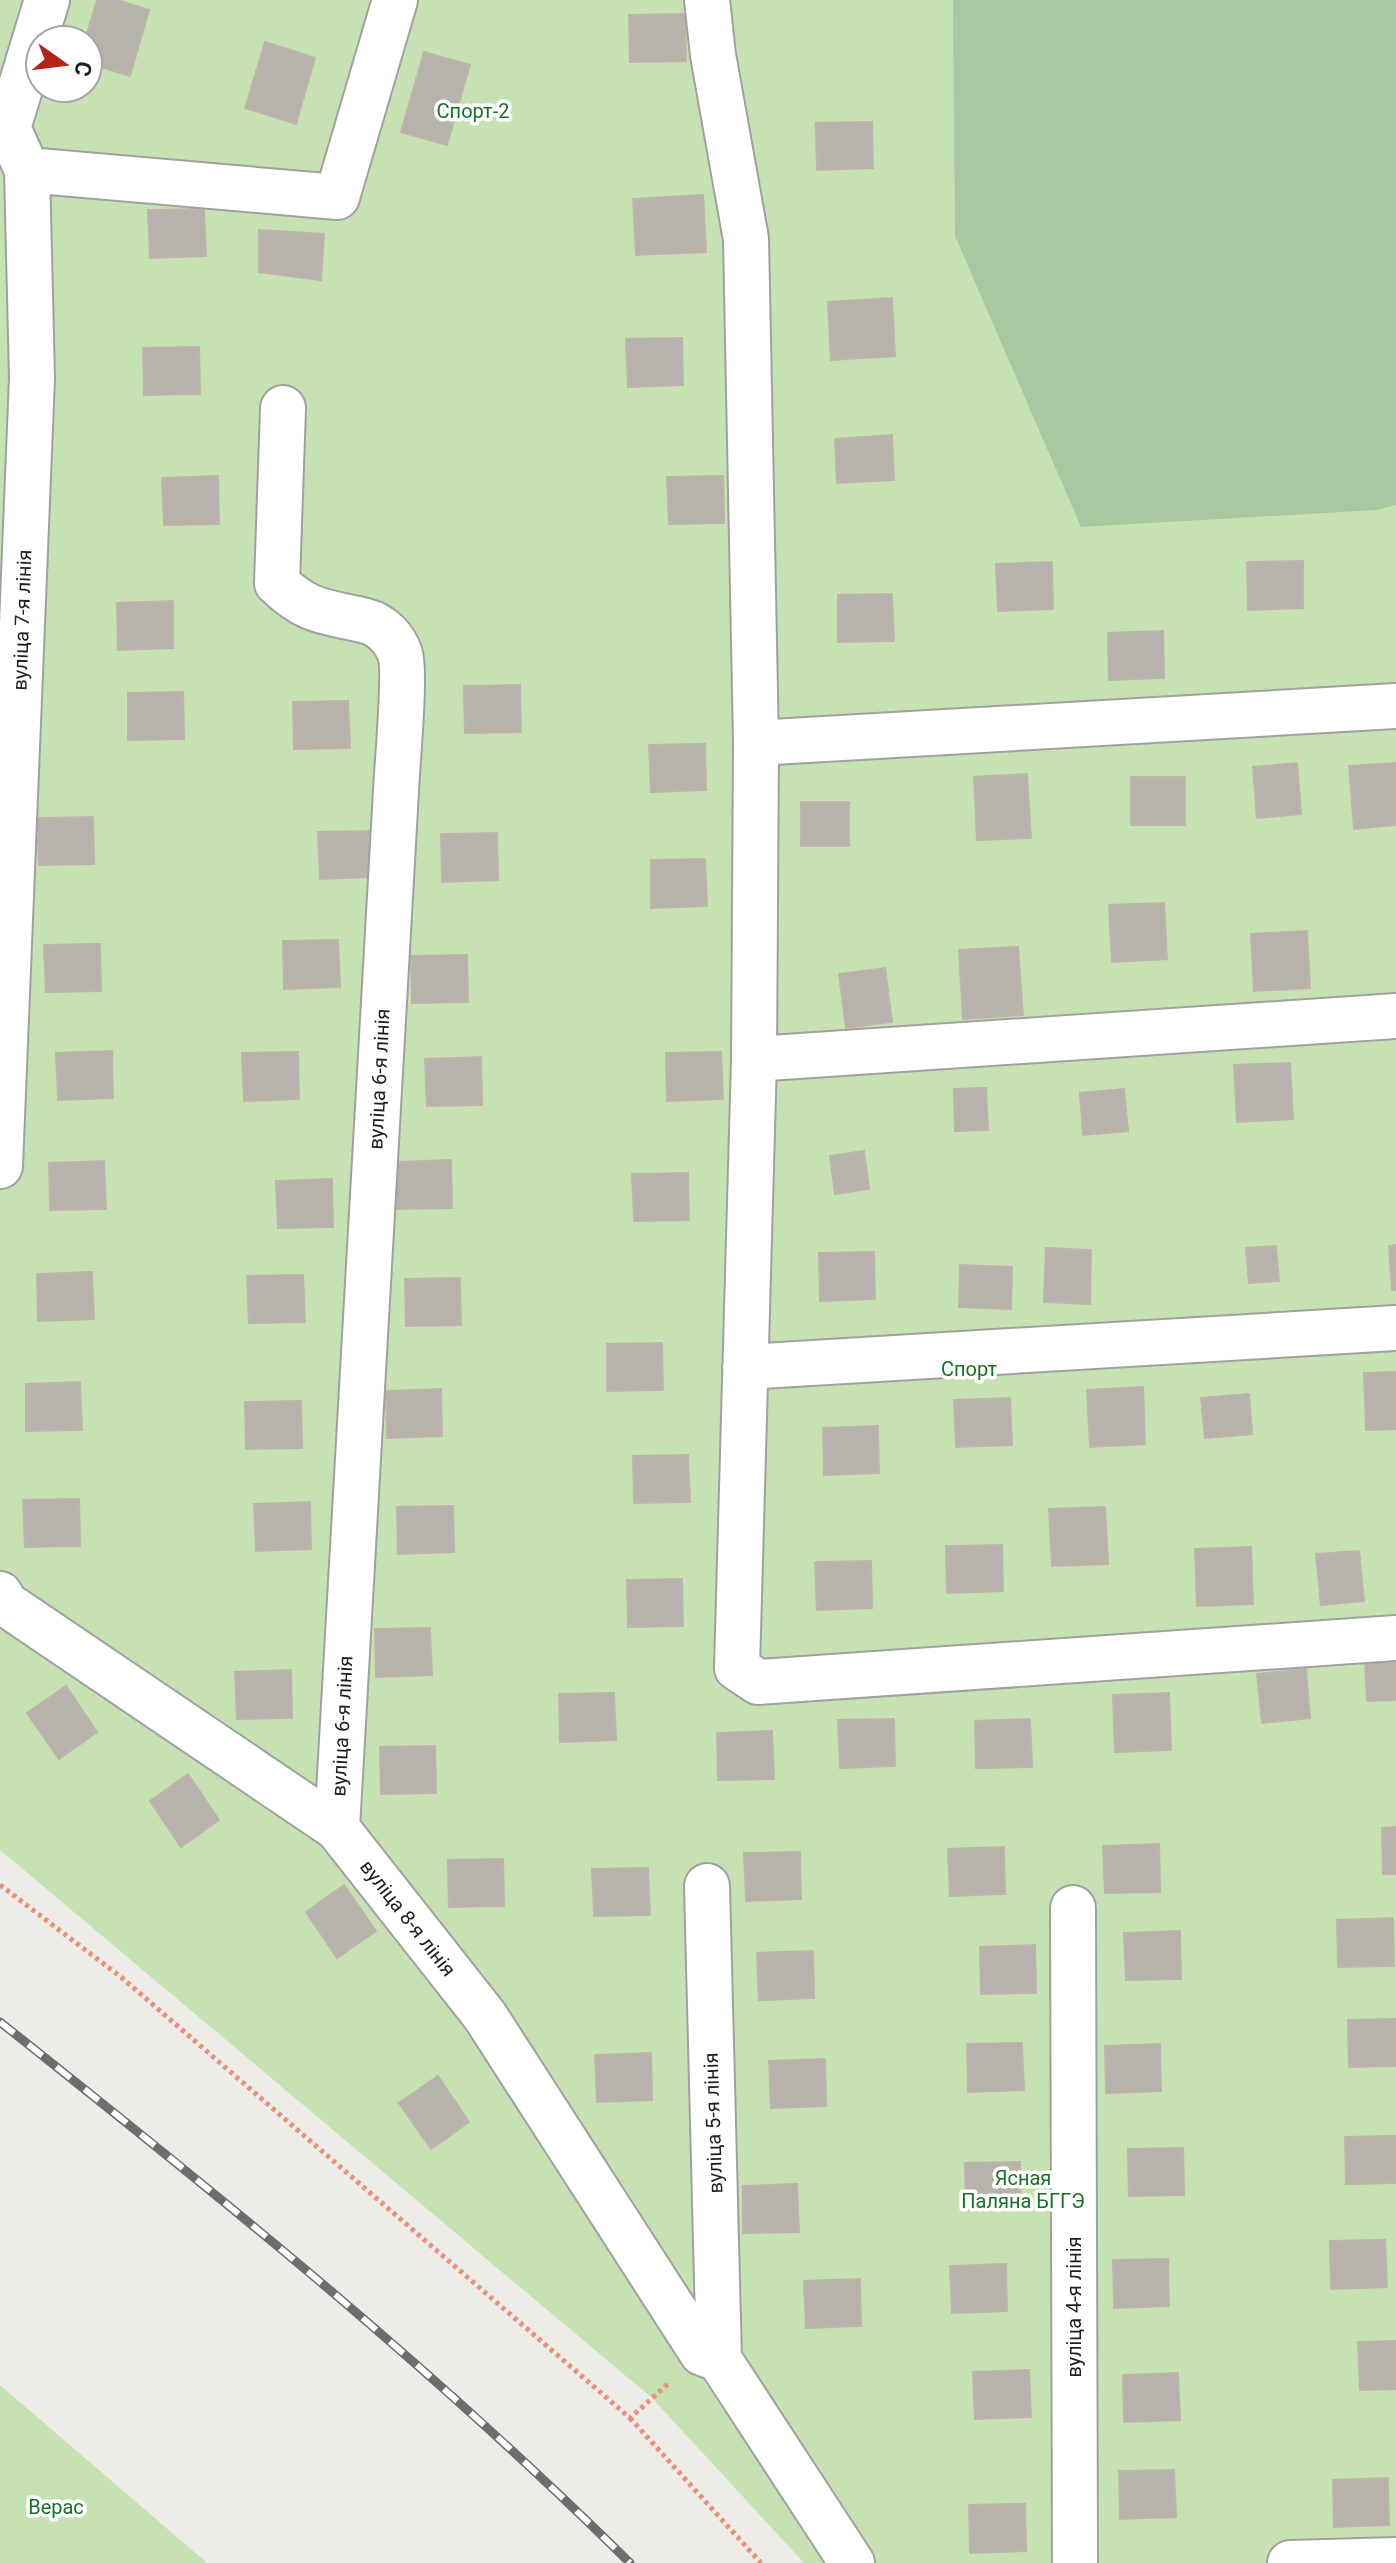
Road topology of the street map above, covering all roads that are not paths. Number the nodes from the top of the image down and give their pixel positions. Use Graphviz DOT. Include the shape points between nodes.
graph roads {
  1 [pos="47,0"];
  2 [pos="395,0"];
  3 [pos="707,0"];
  4 [pos="27,170"];
  5 [pos="283,408"];
  6 [pos="1396,706"];
  7 [pos="756,743"];
  8 [pos="1396,1016"];
  9 [pos="754,1059"];
  10 [pos="0,1166"];
  11 [pos="1396,1328"];
  12 [pos="745,1367"];
  13 [pos="0,1594"];
  14 [pos="1396,1638"];
  15 [pos="337,1828"];
  16 [pos="707,1886"];
  17 [pos="1073,1908"];
  18 [pos="710,2356"];
  19 [pos="1396,2560"];
  20 [pos="852,2563"];
  21 [pos="1075,2563"];
  22 [pos="1290,2563"];
  1 -- 4 [label="street" via="8,128"];
  2 -- 4 [label="street" via="337,197"];
  3 -- 7 [label="street" via="746,239"];
  4 -- 10 [label="street, вуліца 7-я лінія" via="32,378"];
  5 -- 15 [label="street, вуліца 6-я лінія" via="277,583 298,603 385,630 401,656"];
  6 -- 7 [label="street"];
  7 -- 9 [label="street"];
  8 -- 9 [label="street"];
  9 -- 12 [label="street"];
  11 -- 12 [label="street"];
  12 -- 14 [label="street" via="737,1668 758,1682"];
  13 -- 15 [label="street, вуліца 8-я лінія" via="6,1604"];
  15 -- 18 [label="street, вуліца 8-я лінія" via="485,2016"];
  16 -- 18 [label="street, вуліца 5-я лінія"];
  17 -- 21 [label="street, вуліца 4-я лінія"];
  18 -- 20 [label="street, вуліца 8-я лінія"];
  19 -- 22 [label="street"];
}
